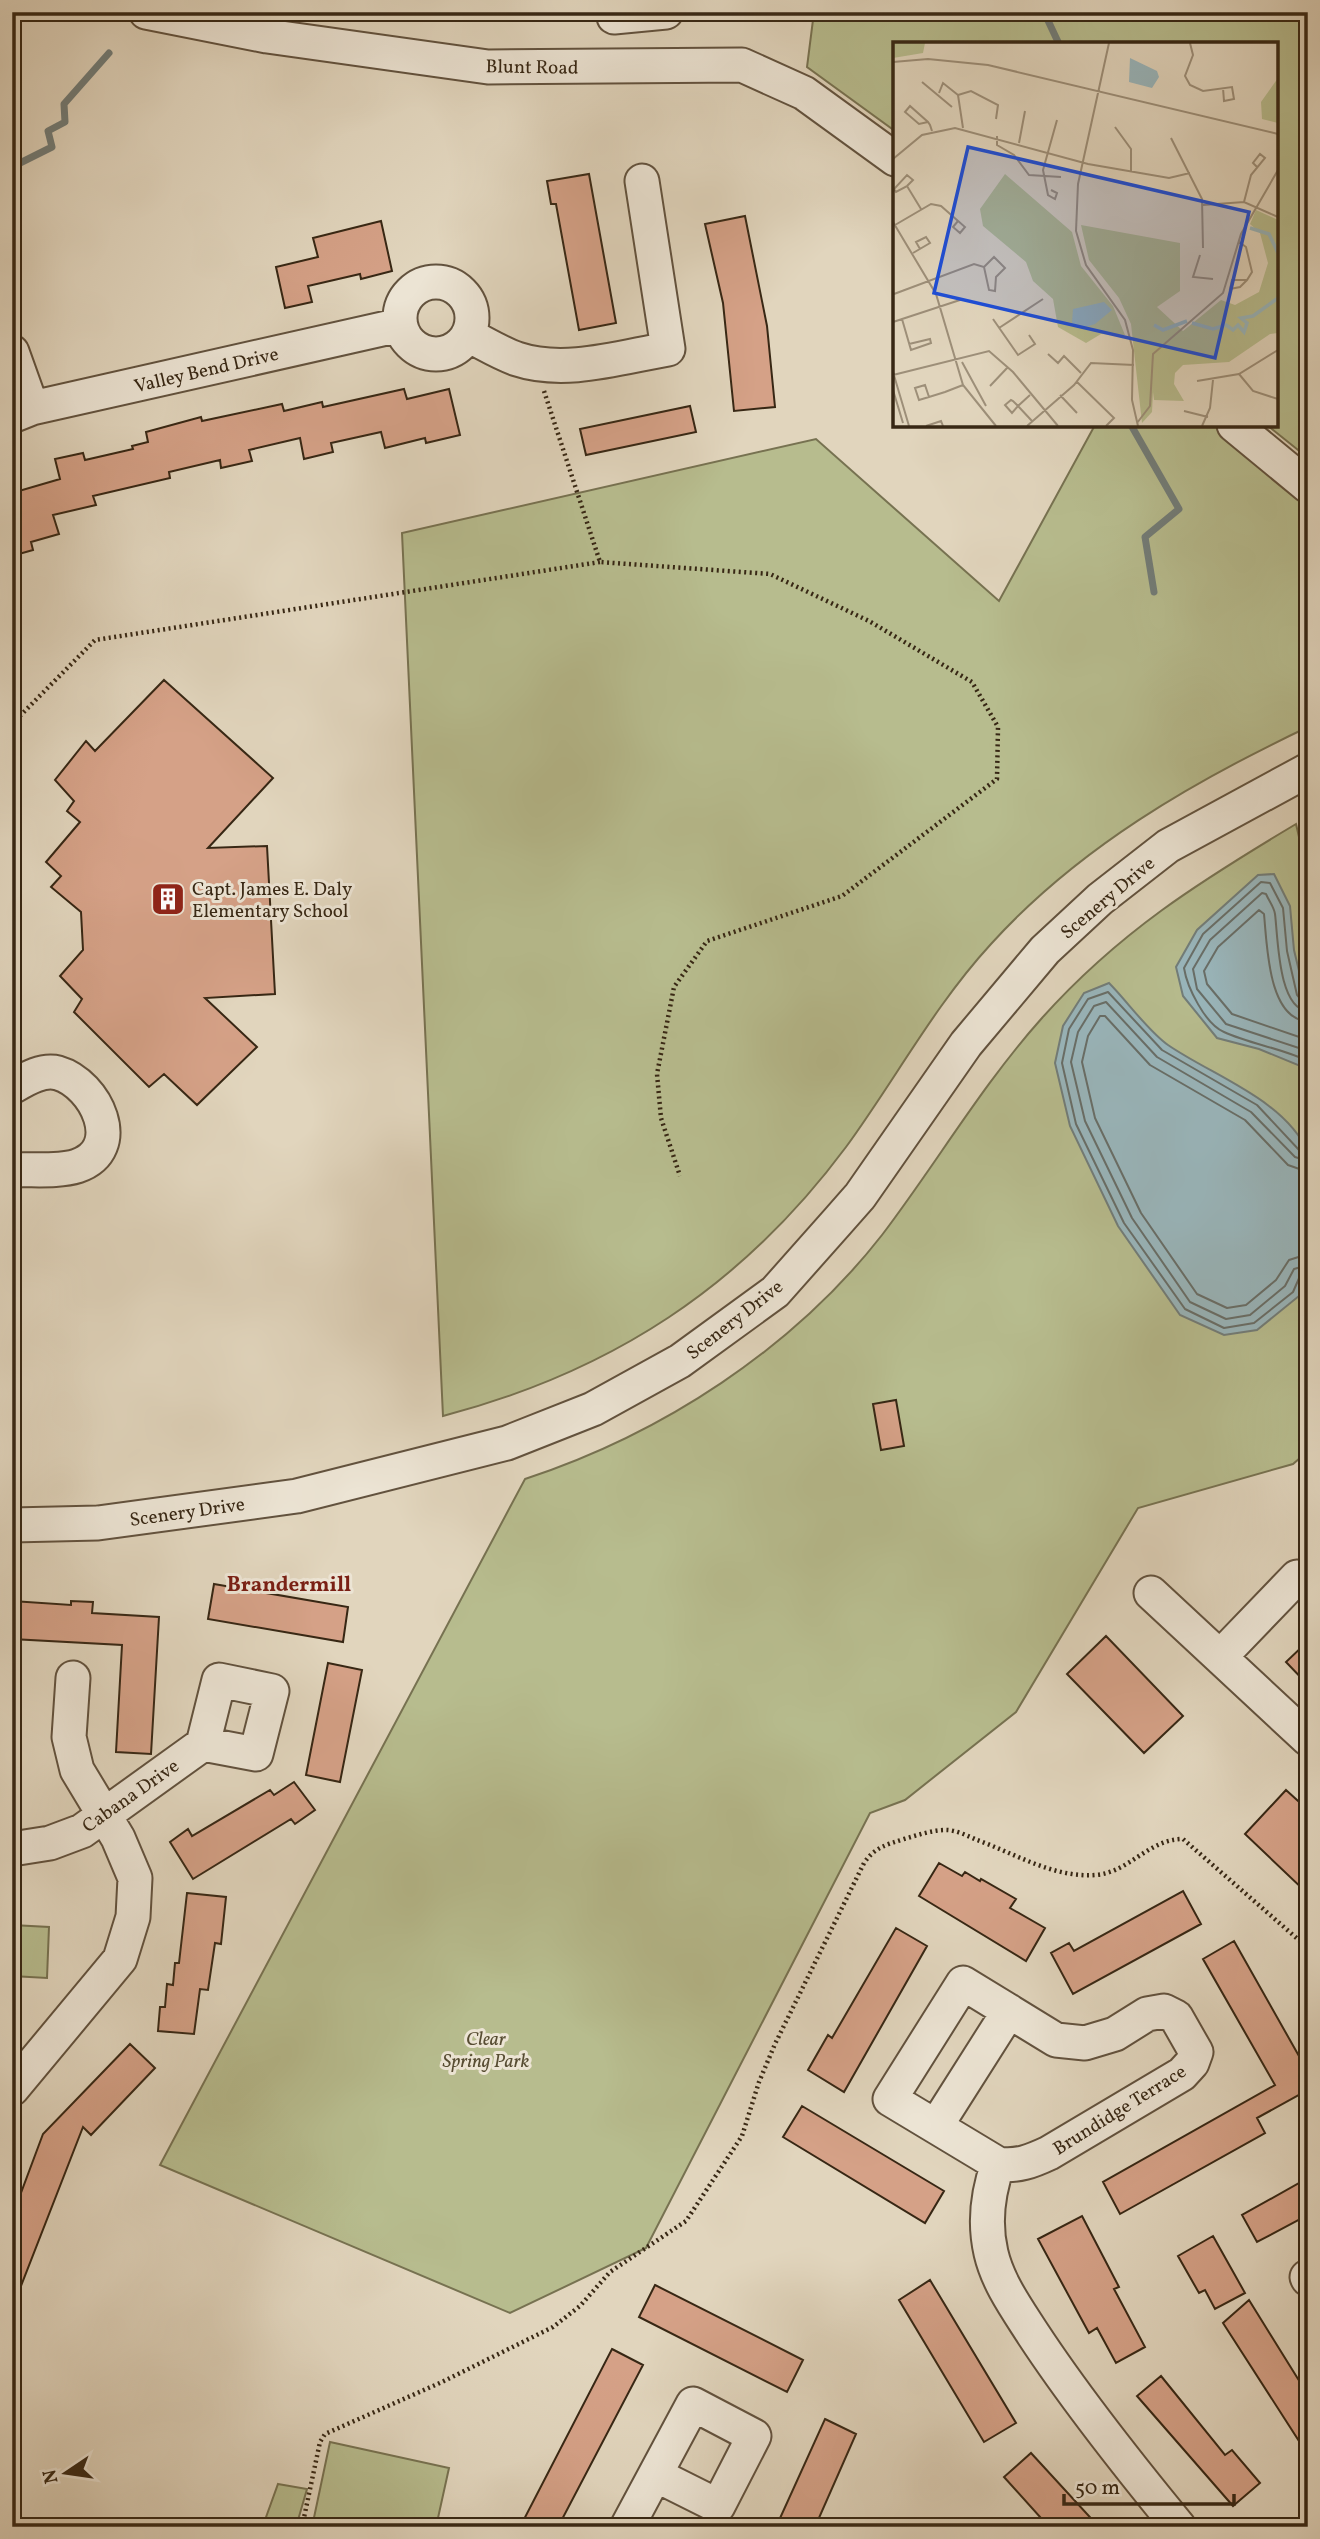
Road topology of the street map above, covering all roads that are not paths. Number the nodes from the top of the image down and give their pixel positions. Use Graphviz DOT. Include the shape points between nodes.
graph roads {
  1 [pos="146,12"];
  2 [pos="613,12"];
  3 [pos="666,12"];
  4 [pos="269,24"];
  5 [pos="893,158"];
  6 [pos="642,181"];
  7 [pos="400,325"];
  8 [pos="468,335"];
  9 [pos="12,352"];
  10 [pos="22,412"];
  11 [pos="1236,427"];
  12 [pos="1308,486"];
  13 [pos="1308,770"];
  14 [pos="12,1087"];
  15 [pos="12,1170"];
  16 [pos="12,1525"];
  17 [pos="1297,1577"];
  18 [pos="1151,1593"];
  19 [pos="1220,1657"];
  20 [pos="73,1678"];
  21 [pos="1308,1739"];
  22 [pos="203,1744"];
  23 [pos="102,1815"];
  24 [pos="12,1849"];
  25 [pos="1009,2011"];
  26 [pos="12,2089"];
  27 [pos="936,2126"];
  28 [pos="998,2164"];
  29 [pos="656,2475"];
  30 [pos="627,2527"];
  31 [pos="1179,2527"];
  1 -- 4 [label="street, Blunt Road"];
  2 -- 3 [label="street" via="614,16"];
  4 -- 5 [label="street, Blunt Road" via="488,67 742,65 804,93"];
  6 -- 8 [label="street" via="668,349 597,362 535,363"];
  7 -- 8 [label="street" via="405,337 425,353 438,355 456,349"];
  7 -- 8 [label="street" via="406,297 422,284 436,281 461,291 470,304 473,320"];
  7 -- 10 [label="street, Valley Bend Drive"];
  9 -- 10 [label="street"];
  11 -- 12 [label="street"];
  13 -- 16 [label="street, Scenery Drive" via="1168,846 1055,941 965,1044 860,1196 775,1292 680,1361 593,1409 507,1443 297,1496 99,1523"];
  14 -- 15 [label="street" via="34,1075 57,1073 79,1084 97,1105 104,1128 98,1150 78,1166"];
  17 -- 19 [label="street"];
  18 -- 19 [label="street"];
  19 -- 21 [label="street"];
  20 -- 23 [label="street" via="69,1737 77,1770"];
  22 -- 23 [label="street, Cabana Drive"];
  23 -- 24 [label="street, Cabana Drive" via="82,1831 50,1843"];
  23 -- 26 [label="street" via="118,1838 135,1878 133,1917 120,1958"];
  25 -- 27 [label="street"];
  25 -- 27 [label="street, Brundidge Terrace" via="963,1983 956,1994 890,2099"];
  25 -- 28 [label="street, Brundidge Terrace" via="1056,2040 1085,2043 1115,2034 1147,2014 1164,2011 1176,2017 1196,2052 1182,2074 1049,2154 1011,2166"];
  27 -- 28 [label="street, Brundidge Terrace"];
  28 -- 31 [label="street" via="989,2189 988,2218 991,2253 1005,2291 1048,2356"];
  29 -- 30 [label="street"];
}
